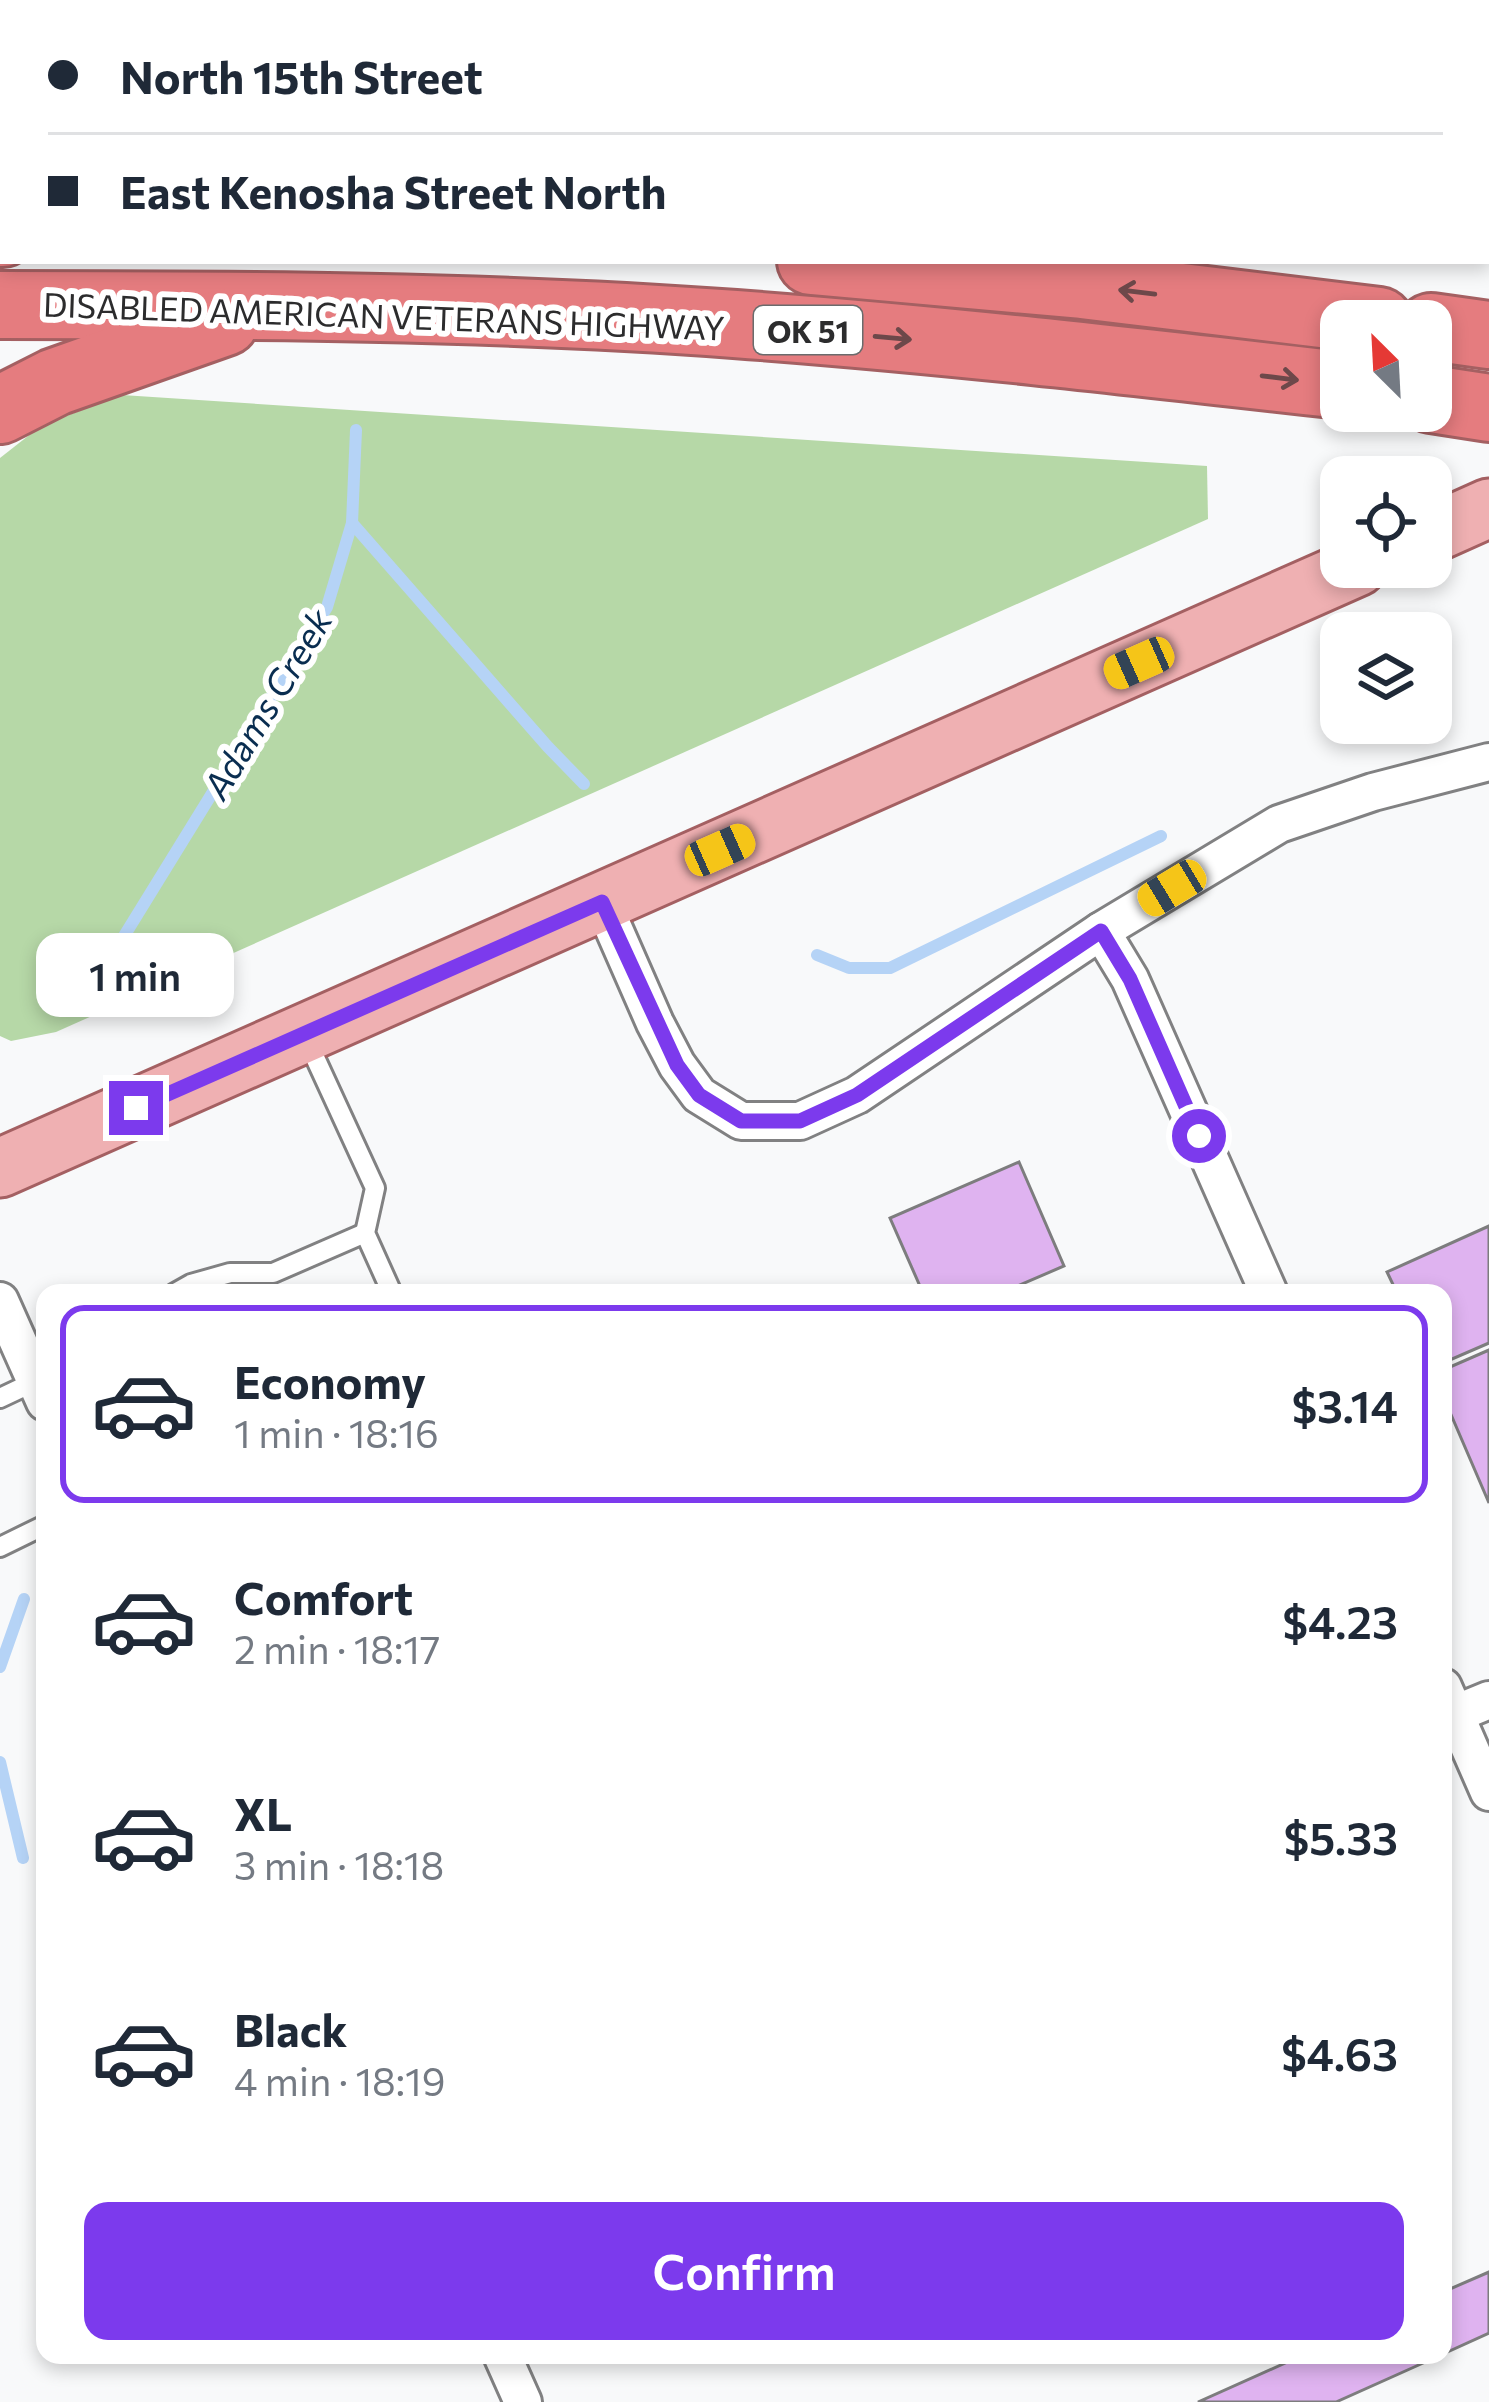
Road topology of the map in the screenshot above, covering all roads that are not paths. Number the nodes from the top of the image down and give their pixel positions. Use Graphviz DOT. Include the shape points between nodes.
graph roads {
  1 [pos="845,264"];
  2 [pos="0,305"];
  3 [pos="273,305"];
  4 [pos="1320,314"];
  5 [pos="1452,330"];
  6 [pos="1489,335"];
  7 [pos="1320,383"];
  8 [pos="1452,402"];
  9 [pos="1489,408"];
  10 [pos="0,410"];
  11 [pos="1489,508"];
  12 [pos="1452,525"];
  13 [pos="1320,583"];
  14 [pos="1489,762"];
  15 [pos="602,902"];
  16 [pos="1101,931"];
  17 [pos="304,1033"];
  18 [pos="0,1168"];
  19 [pos="365,1233"];
  20 [pos="273,1273"];
  21 [pos="191,1284"];
  22 [pos="277,1284"];
  23 [pos="388,1284"];
  24 [pos="1265,1284"];
  25 [pos="0,1301"];
  26 [pos="36,1381"];
  27 [pos="36,1393"];
  28 [pos="0,1397"];
  29 [pos="36,1530"];
  30 [pos="0,1547"];
  31 [pos="1489,1700"];
  32 [pos="1452,1701"];
  33 [pos="1452,1708"];
  34 [pos="1489,1792"];
  35 [pos="506,2364"];
  36 [pos="523,2402"];
  4 -- 1 [label="highway, OK 51, one-way"];
  2 -- 3 [label="highway, DISABLED AMERICAN VETERANS HIGHWAY / OK 51"];
  3 -- 7 [label="highway, DISABLED AMERICAN VETERANS HIGHWAY / OK 51, one-way" via="733,324"];
  3 -- 10 [label="highway" via="55,382"];
  5 -- 6 [label="highway"];
  8 -- 9 [label="highway"];
  11 -- 12 [label="main road"];
  13 -- 15 [label="main road"];
  14 -- 16 [label="street" via="1279,824"];
  15 -- 16 [label="street" via="677,1065 699,1095 741,1121 800,1121 857,1095"];
  15 -- 17 [label="main road"];
  16 -- 24 [label="street" via="1130,979"];
  17 -- 18 [label="main road"];
  17 -- 19 [label="lane" via="375,1188"];
  19 -- 20 [label="lane"];
  19 -- 23 [label="lane"];
  20 -- 21 [label="lane"];
  20 -- 22 [label="lane"];
  25 -- 26 [label="street"];
  27 -- 28 [label="lane"];
  29 -- 30 [label="lane"];
  31 -- 32 [label="street"];
  33 -- 34 [label="street"];
  35 -- 36 [label="street"];
}
